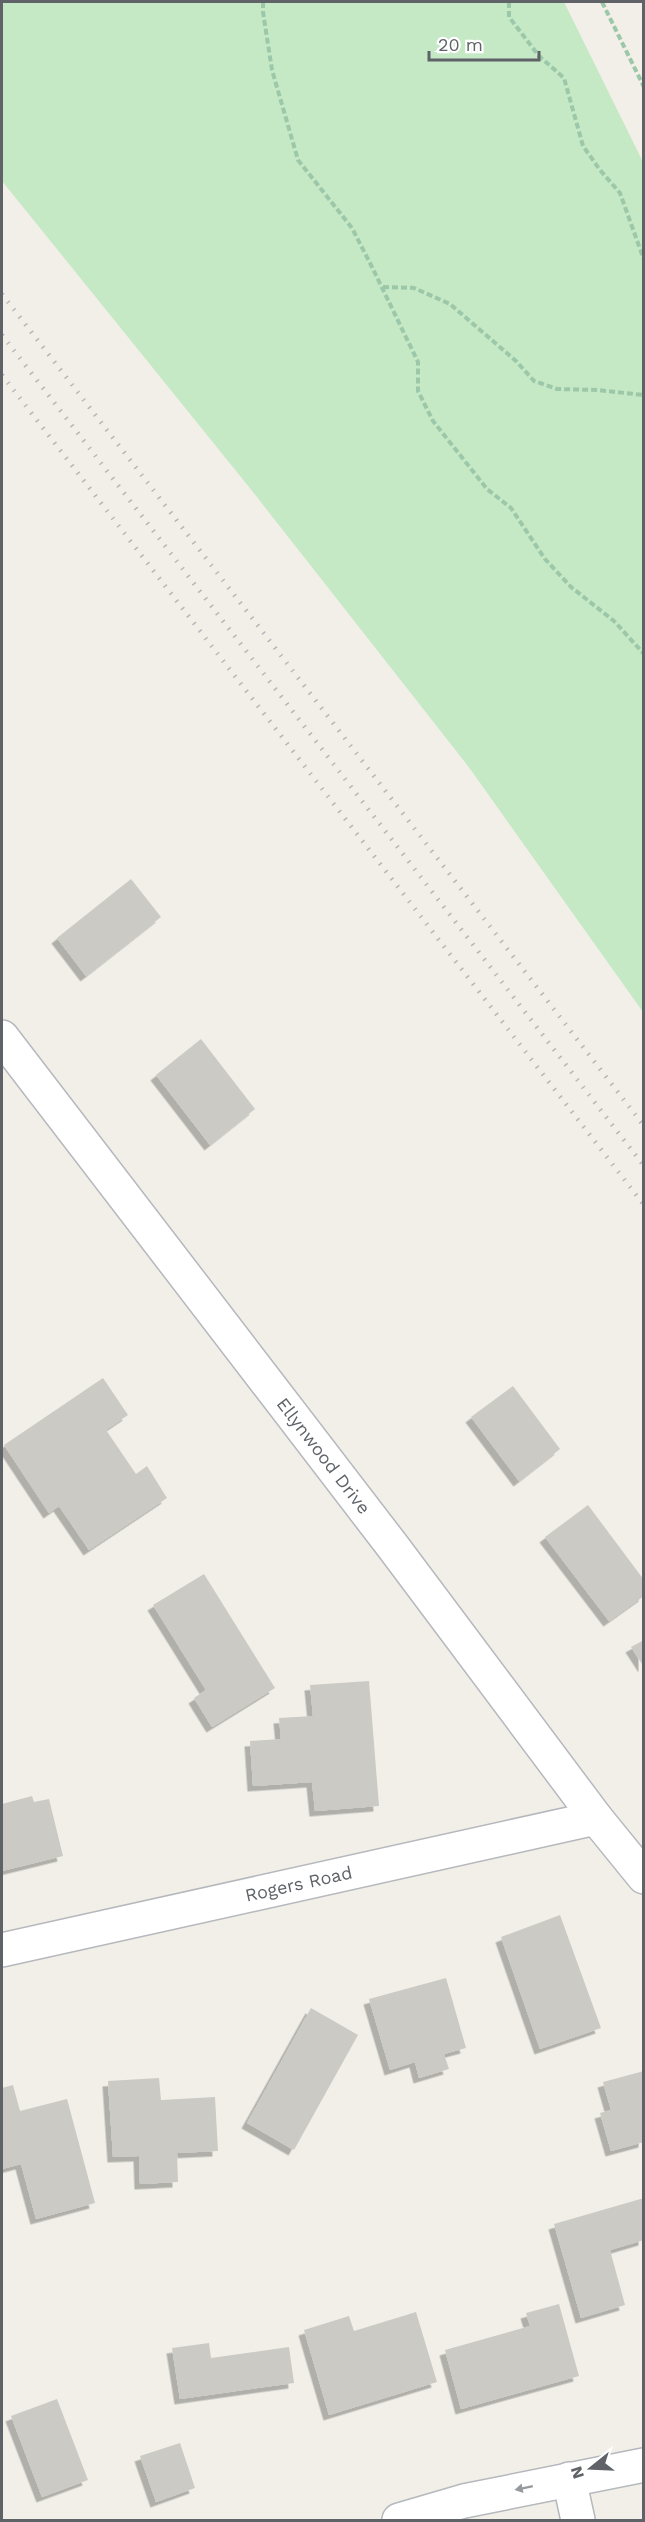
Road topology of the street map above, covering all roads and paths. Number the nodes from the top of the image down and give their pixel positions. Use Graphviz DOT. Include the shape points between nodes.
graph roads {
  1 [pos="263,2"];
  2 [pos="509,2"];
  3 [pos="602,2"];
  4 [pos="644,87"];
  5 [pos="644,260"];
  6 [pos="382,287"];
  7 [pos="644,395"];
  8 [pos="644,654"];
  9 [pos="2,1037"];
  10 [pos="596,1818"];
  11 [pos="644,1877"];
  12 [pos="2,1950"];
  13 [pos="644,2465"];
  14 [pos="569,2479"];
  15 [pos="399,2520"];
  16 [pos="578,2520"];
  1 -- 6 [label="path" via="272,70 298,160 352,228"];
  2 -- 5 [label="path" via="509,17 539,56 564,78 583,146 620,193"];
  3 -- 4 [label="path"];
  6 -- 7 [label="path" via="414,288 450,304 534,381 557,389"];
  6 -- 8 [label="path" via="418,362 418,391 433,422 487,489 511,508 545,559 571,588 614,621"];
  9 -- 10 [label="street, Ellynwood Drive"];
  10 -- 11 [label="street, Ellynwood Drive"];
  10 -- 12 [label="street, Rogers Road"];
  13 -- 14 [label="street"];
  14 -- 15 [label="street, one-way" via="464,2501"];
  14 -- 16 [label="street"];
}
